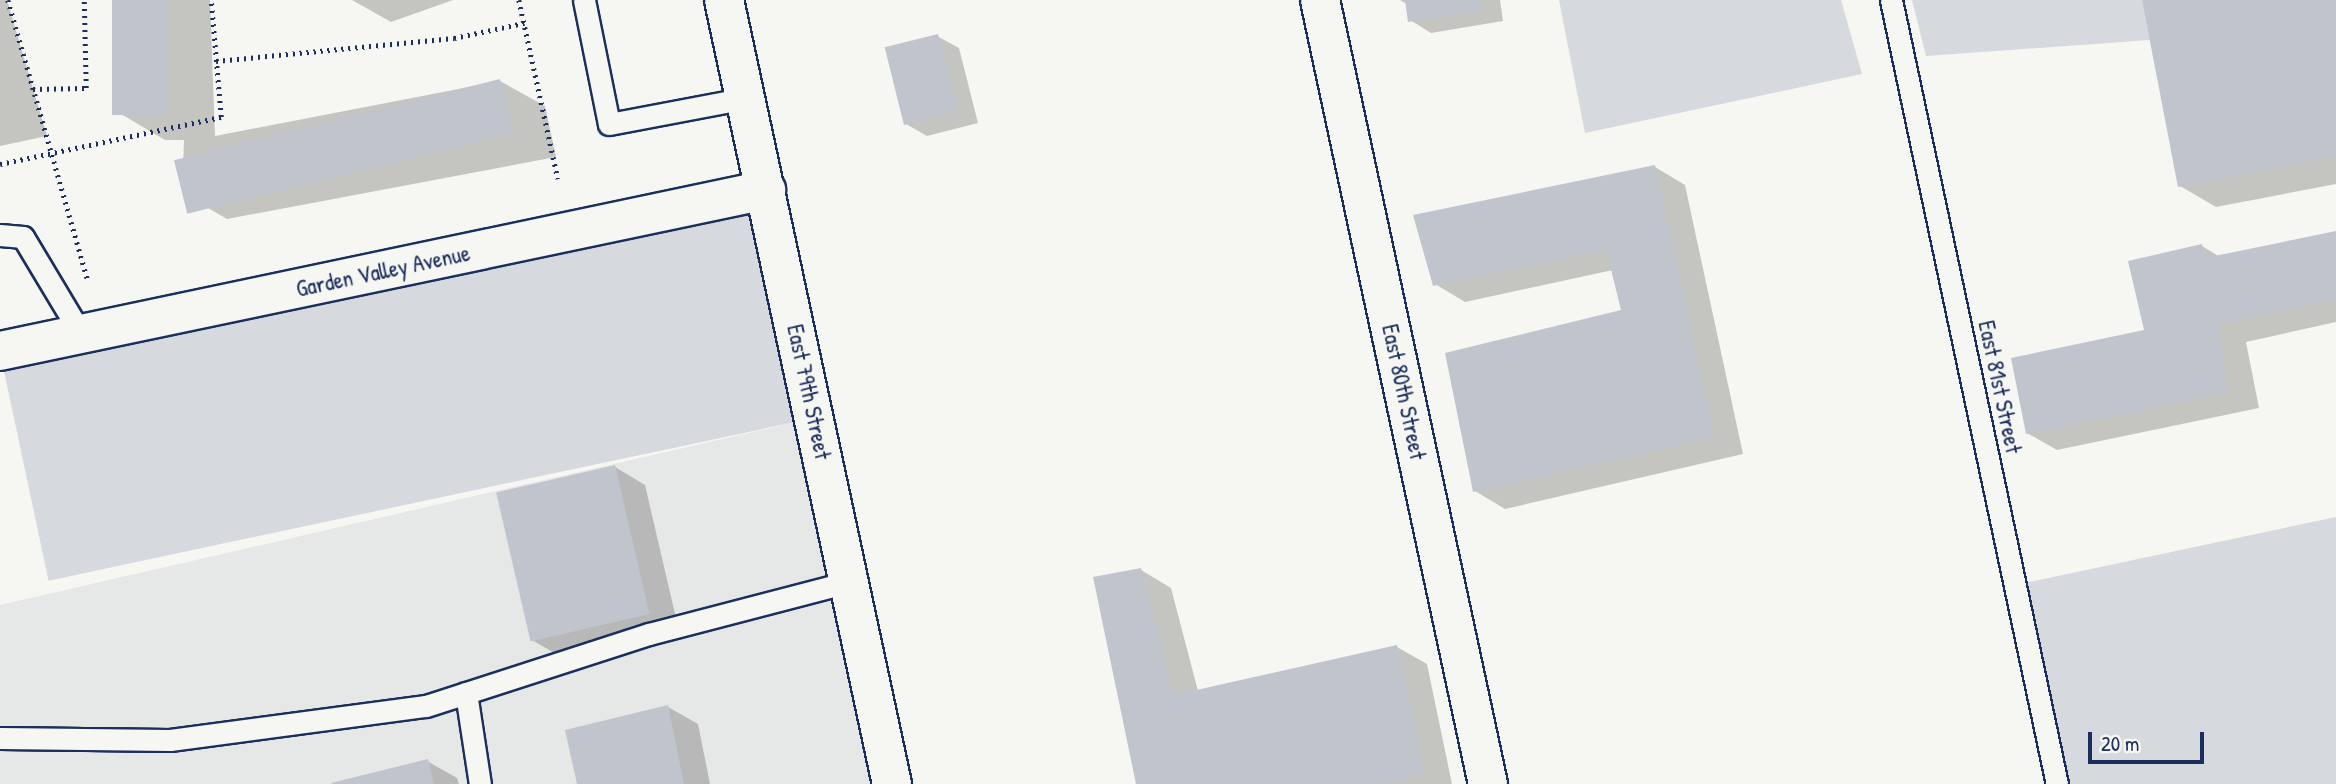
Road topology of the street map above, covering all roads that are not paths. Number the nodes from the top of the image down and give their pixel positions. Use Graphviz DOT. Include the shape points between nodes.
graph roads {
  1 [pos="584,0"];
  2 [pos="724,0"];
  3 [pos="1320,0"];
  4 [pos="1892,0"];
  5 [pos="746,99"];
  6 [pos="766,190"];
  7 [pos="0,235"];
  8 [pos="81,334"];
  9 [pos="0,351"];
  10 [pos="849,582"];
  11 [pos="467,693"];
  12 [pos="0,738"];
  13 [pos="480,784"];
  14 [pos="892,784"];
  15 [pos="1488,784"];
  16 [pos="2057,784"];
  1 -- 5 [label="lane" via="609,124"];
  2 -- 5 [label="street, East 79th Street"];
  3 -- 15 [label="street, East 80th Street"];
  4 -- 16 [label="lane, East 81st Street"];
  5 -- 6 [label="street, East 79th Street"];
  6 -- 8 [label="street, Garden Valley Avenue"];
  6 -- 10 [label="street, East 79th Street"];
  7 -- 8 [label="lane" via="23,237"];
  8 -- 9 [label="street, Garden Valley Avenue"];
  10 -- 11 [label="lane" via="649,634"];
  10 -- 14 [label="street, East 79th Street"];
  11 -- 12 [label="lane" via="426,706 170,740"];
  11 -- 13 [label="lane"];
}
